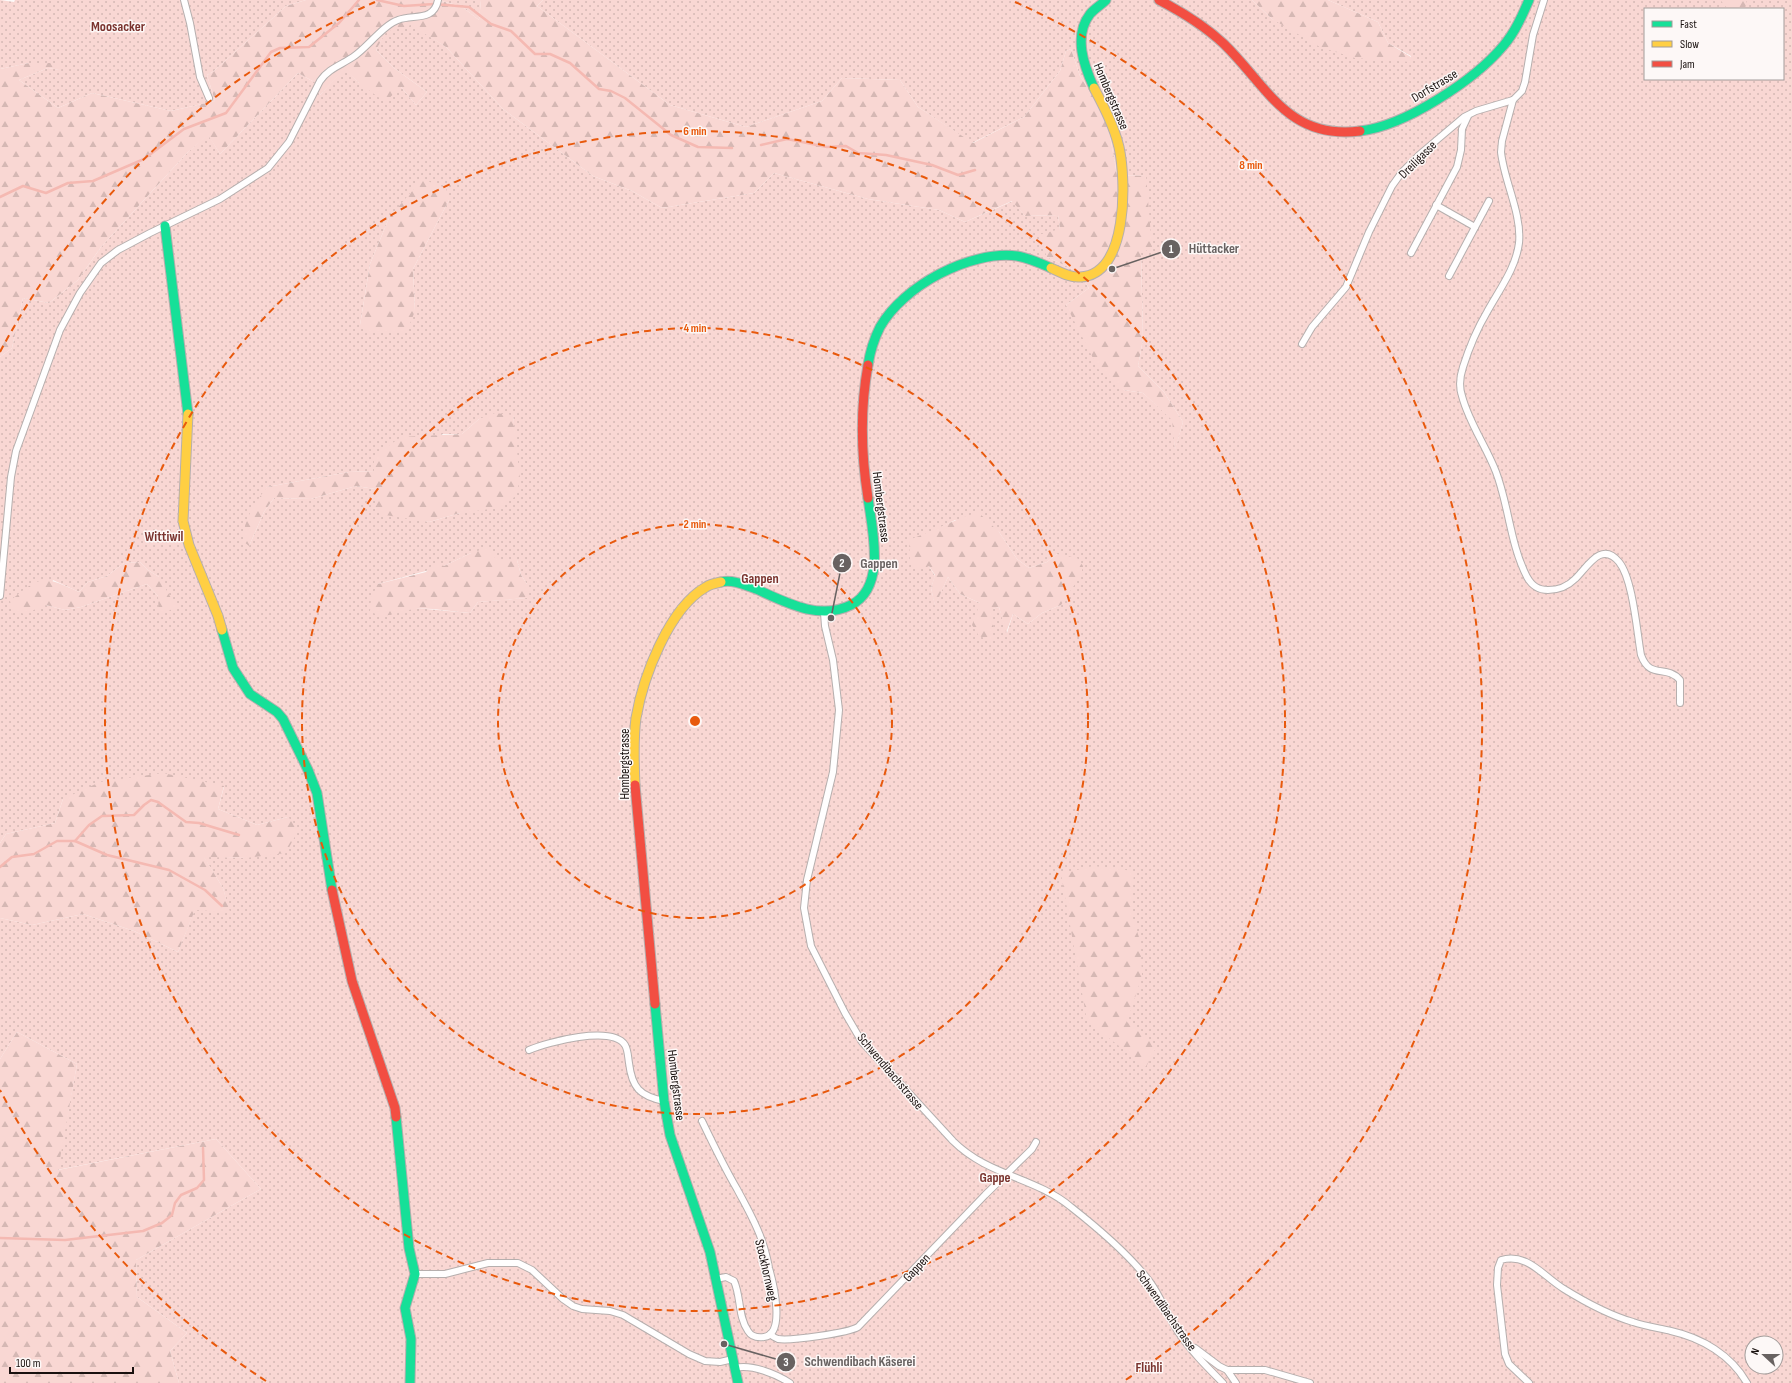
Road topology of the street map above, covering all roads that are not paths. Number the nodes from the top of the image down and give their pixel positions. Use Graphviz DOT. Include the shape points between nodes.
graph roads {
  1 [pos="184,0"];
  2 [pos="438,0"];
  3 [pos="1106,0"];
  4 [pos="1159,0"];
  5 [pos="1529,0"];
  6 [pos="1544,0"];
  7 [pos="209,98"];
  8 [pos="1513,100"];
  9 [pos="1470,114"];
  10 [pos="1489,201"];
  11 [pos="1436,205"];
  12 [pos="165,226"];
  13 [pos="1475,227"];
  14 [pos="1411,253"];
  15 [pos="1449,276"];
  16 [pos="1302,344"];
  17 [pos="0,596"];
  18 [pos="824,612"];
  19 [pos="1680,703"];
  20 [pos="529,1050"];
  21 [pos="664,1101"];
  22 [pos="702,1121"];
  23 [pos="1036,1142"];
  24 [pos="1007,1175"];
  25 [pos="415,1274"];
  26 [pos="716,1279"];
  27 [pos="770,1334"];
  28 [pos="1188,1344"];
  29 [pos="734,1364"];
  30 [pos="1227,1370"];
  31 [pos="410,1383"];
  32 [pos="738,1383"];
  33 [pos="790,1383"];
  34 [pos="1223,1383"];
  35 [pos="1236,1383"];
  36 [pos="1310,1383"];
  37 [pos="1529,1383"];
  38 [pos="1746,1383"];
  1 -- 7 [label="street" via="200,77"];
  2 -- 12 [label="street" via="437,7 425,15 396,21 353,57 326,74 320,80 289,142 268,168 220,199"];
  3 -- 18 [label="street, Hombergstrasse" via="1087,20 1082,32 1081,45 1085,68 1112,123 1121,158 1124,206 1114,250 1107,262 1094,274 1079,277 1068,276 1022,257 1001,256 973,262 944,272 921,285 886,316 872,346 862,413 863,458 875,550 873,575 867,589 855,603 841,610"];
  4 -- 5 [label="street, Dorfstrasse" via="1212,33 1288,112 1302,123 1316,129 1345,134 1374,129 1410,114 1456,88 1485,66 1505,45 1520,22"];
  6 -- 8 [label="street" via="1533,35 1525,82 1522,91"];
  8 -- 9 [label="street, Dreiligasse"];
  8 -- 19 [label="street" via="1501,152 1518,226 1518,246 1513,265 1486,314 1464,365 1460,383 1461,394 1497,474 1512,536 1534,587 1545,590 1564,587 1575,580 1596,557 1602,554 1614,558 1622,567 1629,585 1644,664 1651,670 1676,676 1680,680"];
  9 -- 11 [label="street" via="1462,129 1459,160"];
  9 -- 16 [label="street, Dreiligasse" via="1453,125 1419,155 1397,179 1369,232 1349,282 1312,326"];
  10 -- 13 [label="street"];
  11 -- 13 [label="street"];
  11 -- 14 [label="street"];
  12 -- 17 [label="street" via="118,250 101,263 80,293 60,330 16,451 11,477"];
  12 -- 25 [label="street" via="188,414 183,497 184,526 218,616 233,668 250,694 284,719 317,794 332,894 352,981 395,1108 409,1248"];
  13 -- 15 [label="street"];
  18 -- 21 [label="street, Hombergstrasse" via="804,608 735,582 710,584 697,593 679,614 662,643 647,680 636,728 635,785"];
  18 -- 24 [label="street, Schwendibachstrasse" via="839,710 833,772 807,880 804,908 811,946 862,1042 962,1150"];
  20 -- 21 [label="street" via="543,1044 584,1036 618,1039 625,1044 628,1051 634,1085 644,1095"];
  21 -- 26 [label="street, Hombergstrasse" via="670,1135 702,1228"];
  22 -- 27 [label="street, Stockhornweg" via="764,1246 777,1314 775,1326"];
  23 -- 24 [label="street, Gappen"];
  24 -- 27 [label="street, Gappen" via="858,1327 847,1331 790,1339 778,1339"];
  24 -- 28 [label="street, Schwendibachstrasse" via="1063,1201 1123,1252 1152,1285 1177,1331"];
  25 -- 29 [label="street" via="444,1274 488,1264 518,1263 532,1270 573,1306 610,1311 700,1359"];
  25 -- 31 [label="street" via="404,1308 411,1338"];
  26 -- 27 [label="street" via="726,1278 734,1281 745,1325 750,1333 758,1337"];
  26 -- 29 [label="street, Hombergstrasse"];
  28 -- 30 [label="street"];
  28 -- 34 [label="street, Schwendibachstrasse"];
  29 -- 32 [label="street, Hombergstrasse"];
  29 -- 33 [label="street" via="758,1370"];
  30 -- 35 [label="street"];
  30 -- 36 [label="street" via="1265,1370"];
  37 -- 38 [label="street" via="1509,1364 1505,1354 1497,1276 1501,1260 1509,1258 1528,1262 1568,1292 1616,1316 1701,1341 1732,1363"];
}
